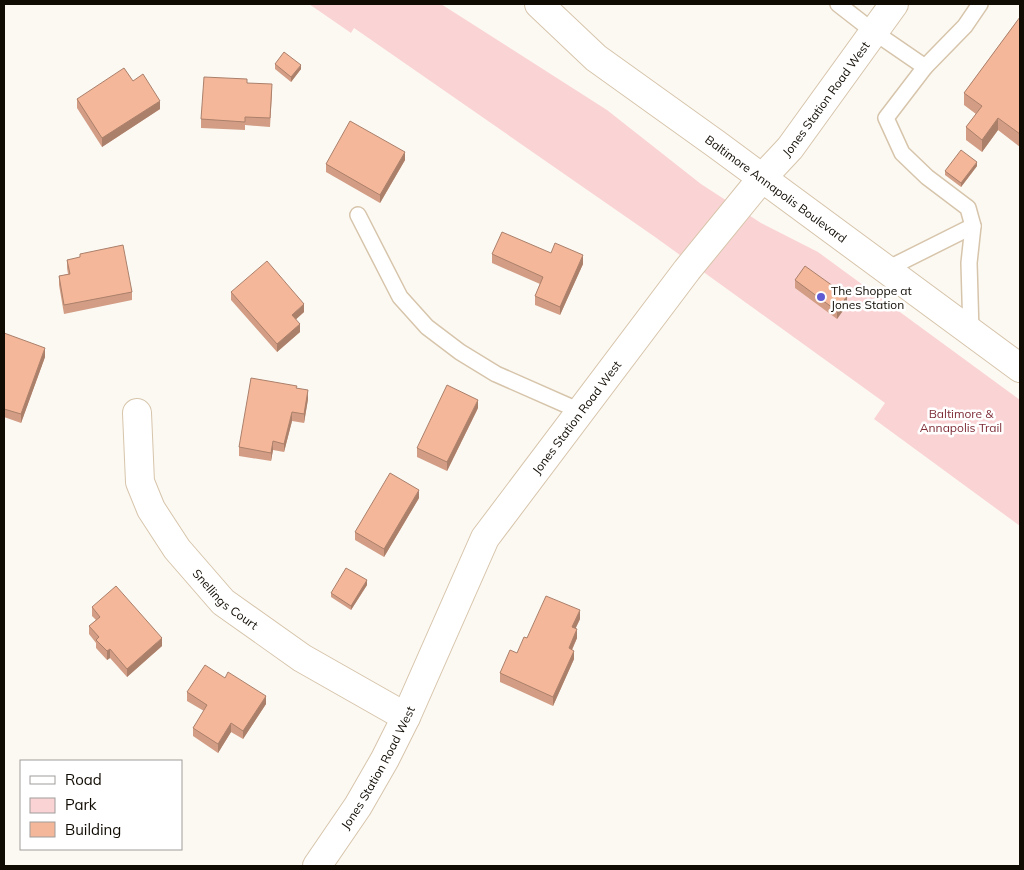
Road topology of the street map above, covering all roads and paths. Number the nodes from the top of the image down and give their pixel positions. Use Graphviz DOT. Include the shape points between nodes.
graph roads {
  1 [pos="538,4"];
  2 [pos="838,4"];
  3 [pos="894,4"];
  4 [pos="980,4"];
  5 [pos="874,32"];
  6 [pos="925,67"];
  7 [pos="762,178"];
  8 [pos="358,215"];
  9 [pos="973,226"];
  10 [pos="887,269"];
  11 [pos="971,332"];
  12 [pos="1020,368"];
  13 [pos="580,411"];
  14 [pos="137,414"];
  15 [pos="406,716"];
  16 [pos="317,866"];
  1 -- 7 [label="street, Baltimore Annapolis Boulevard" via="596,58"];
  2 -- 5 [label="lane"];
  3 -- 5 [label="street, Jones Station Road West"];
  4 -- 6 [label="lane" via="965,26"];
  5 -- 6 [label="lane"];
  5 -- 7 [label="street, Jones Station Road West" via="790,148"];
  6 -- 9 [label="lane" via="886,118 902,153 926,177 968,208"];
  7 -- 10 [label="street, Baltimore Annapolis Boulevard"];
  7 -- 13 [label="street, Jones Station Road West"];
  8 -- 13 [label="lane" via="400,297 427,327 496,374"];
  9 -- 10 [label="lane"];
  9 -- 11 [label="lane" via="969,263"];
  10 -- 11 [label="street, Baltimore Annapolis Boulevard"];
  11 -- 12 [label="street, Baltimore Annapolis Boulevard"];
  13 -- 15 [label="street, Jones Station Road West" via="484,538"];
  14 -- 15 [label="street, Snellings Court" via="140,482 151,509 177,549 223,602 302,658"];
  15 -- 16 [label="street, Jones Station Road West" via="358,806"];
}
